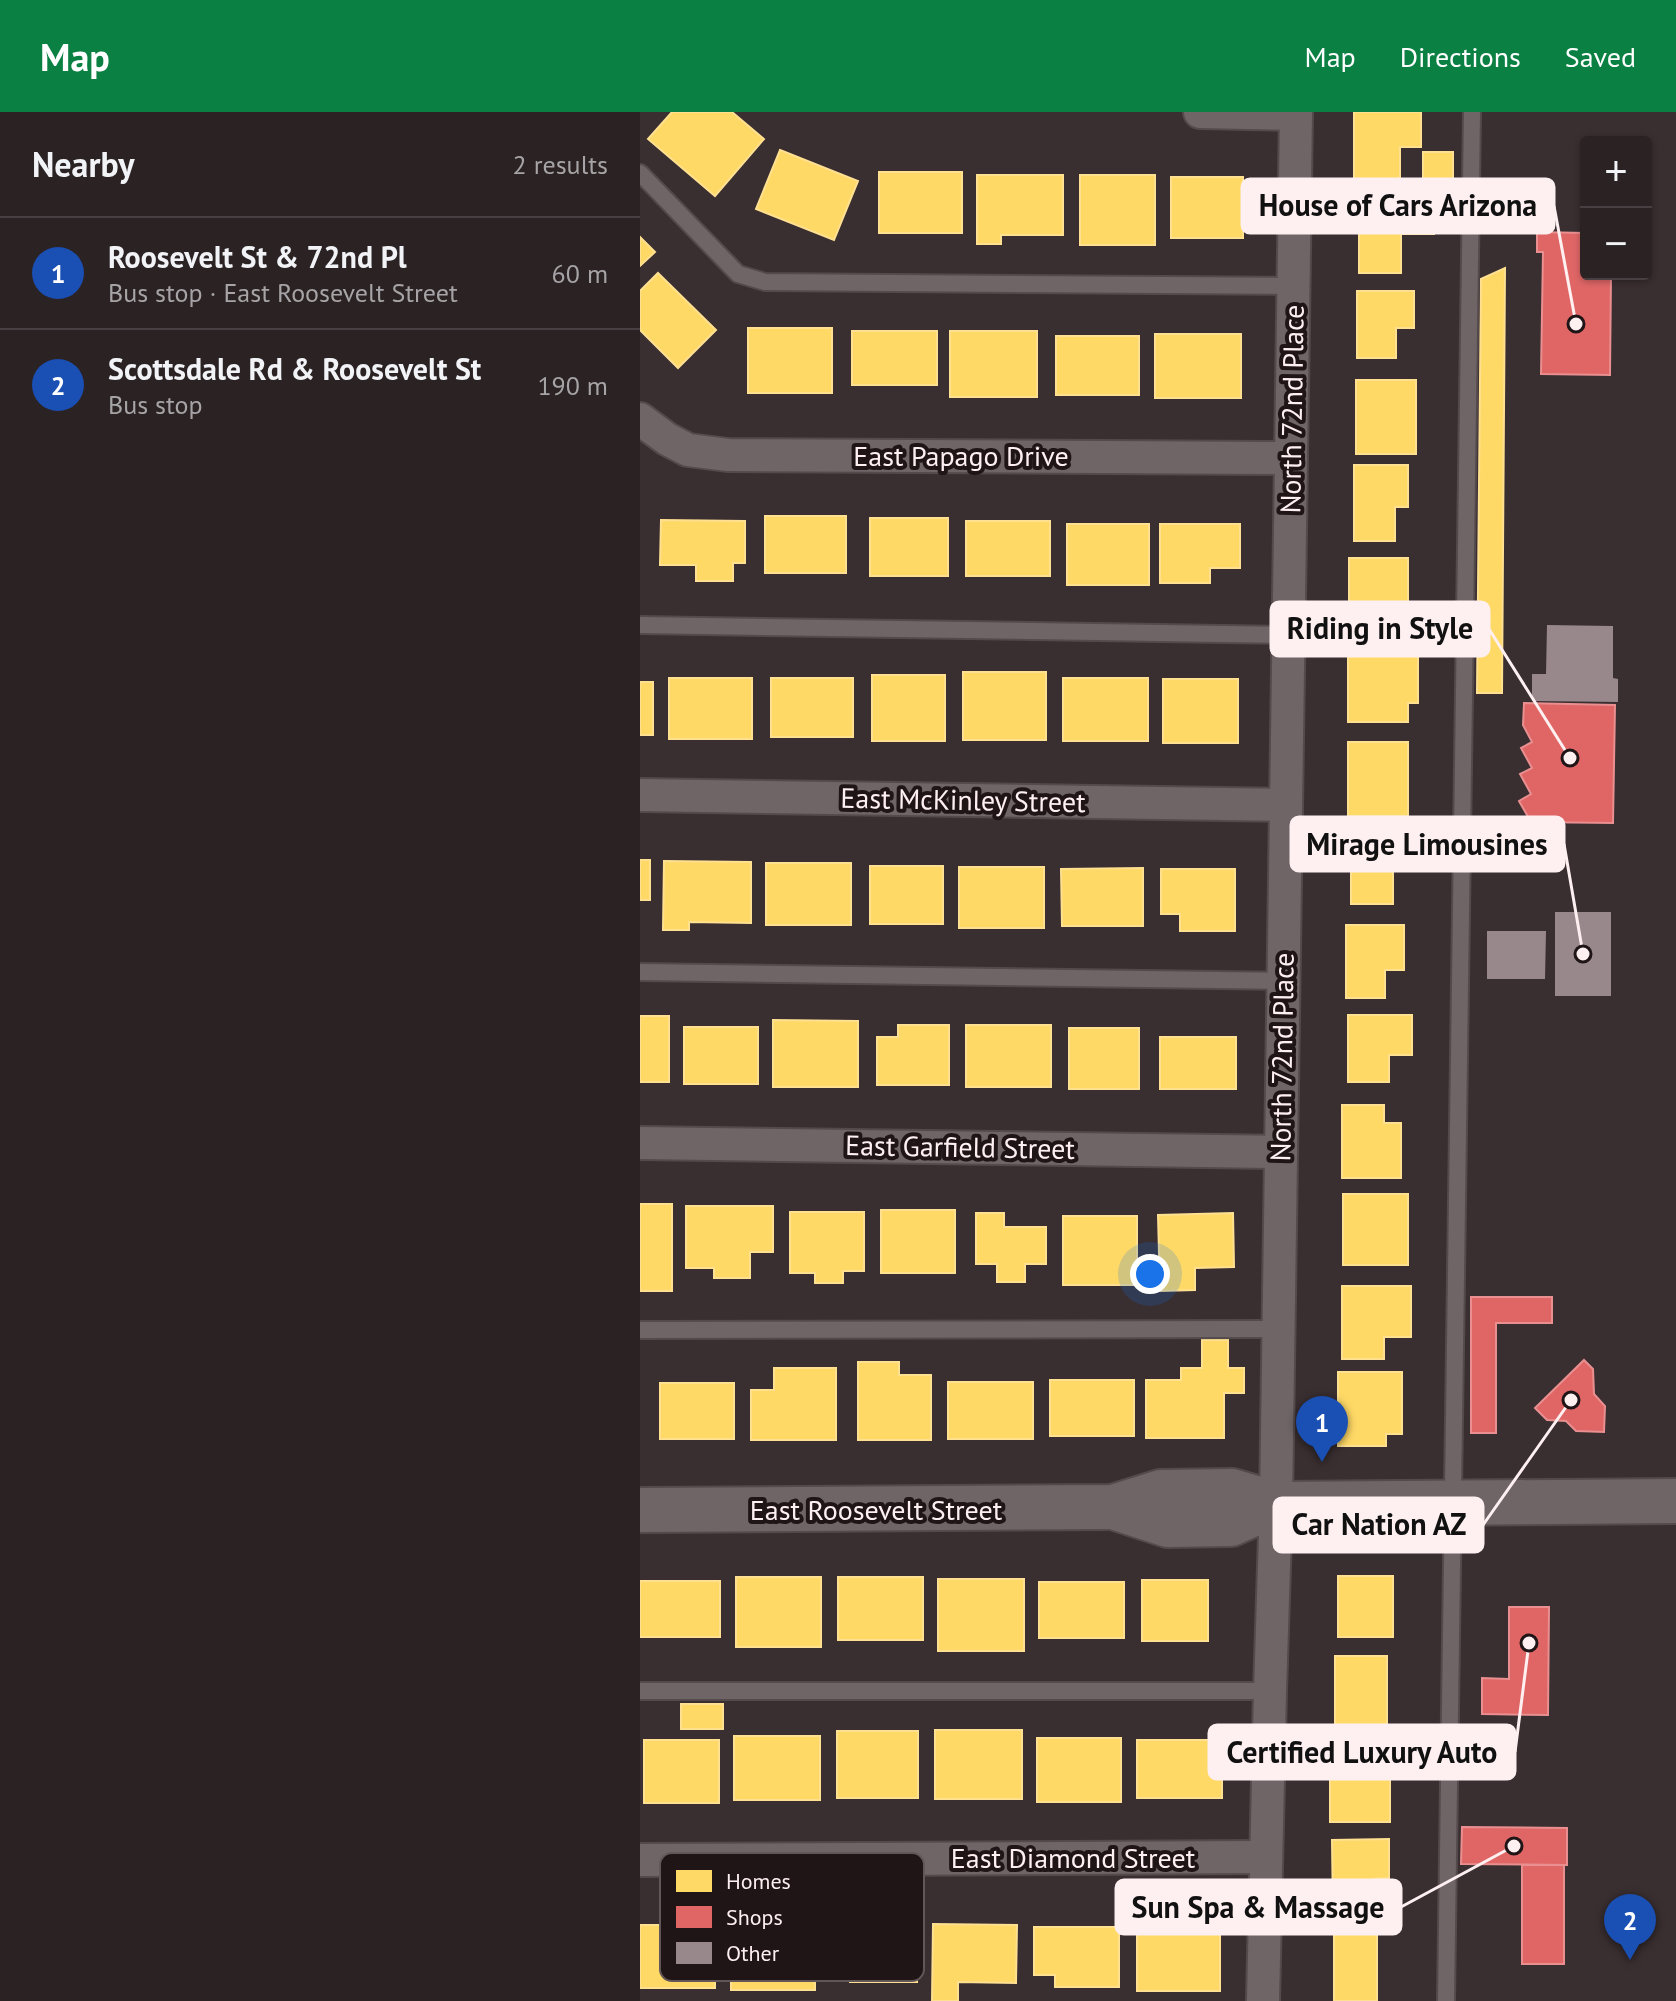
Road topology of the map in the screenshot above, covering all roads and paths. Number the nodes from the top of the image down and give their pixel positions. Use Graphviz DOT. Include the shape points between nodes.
graph roads {
  1 [pos="1200,112"];
  2 [pos="1472,112"];
  3 [pos="1296,113"];
  4 [pos="640,173"];
  5 [pos="1293,286"];
  6 [pos="640,419"];
  7 [pos="1291,458"];
  8 [pos="640,625"];
  9 [pos="1288,635"];
  10 [pos="640,795"];
  11 [pos="1286,805"];
  12 [pos="640,972"];
  13 [pos="1283,981"];
  14 [pos="640,1143"];
  15 [pos="1281,1152"];
  16 [pos="1278,1329"];
  17 [pos="640,1330"];
  18 [pos="1676,1501"];
  19 [pos="1452,1502"];
  20 [pos="1276,1504"];
  21 [pos="640,1510"];
  22 [pos="640,1691"];
  23 [pos="1270,1691"];
  24 [pos="1266,1857"];
  25 [pos="924,1859"];
  26 [pos="640,1860"];
  27 [pos="660,1860"];
  28 [pos="1263,2001"];
  29 [pos="1446,2001"];
  1 -- 3 [label="street"];
  2 -- 19 [label="lane"];
  3 -- 5 [label="street, North 72nd Place"];
  4 -- 5 [label="lane" via="738,274 765,282"];
  5 -- 7 [label="street, North 72nd Place"];
  6 -- 7 [label="street, East Papago Drive" via="688,450 728,455"];
  7 -- 9 [label="street, North 72nd Place"];
  8 -- 9 [label="lane"];
  9 -- 11 [label="street, North 72nd Place"];
  10 -- 11 [label="street, East McKinley Street"];
  11 -- 13 [label="street, North 72nd Place"];
  12 -- 13 [label="lane"];
  13 -- 15 [label="street, North 72nd Place"];
  14 -- 15 [label="street, East Garfield Street"];
  15 -- 16 [label="street, North 72nd Place"];
  16 -- 17 [label="lane"];
  16 -- 20 [label="street, North 72nd Place"];
  18 -- 19 [label="street, East Roosevelt Street"];
  19 -- 20 [label="street, East Roosevelt Street"];
  19 -- 29 [label="lane"];
  20 -- 21 [label="street, East Roosevelt Street" via="1231,1524 1168,1525 1113,1507"];
  20 -- 23 [label="street, North 72nd Place"];
  22 -- 23 [label="lane"];
  23 -- 24 [label="street, North 72nd Place"];
  24 -- 25 [label="street, East Diamond Street"];
  24 -- 28 [label="street, North 72nd Place"];
  26 -- 27 [label="street, East Diamond Street"];
}
